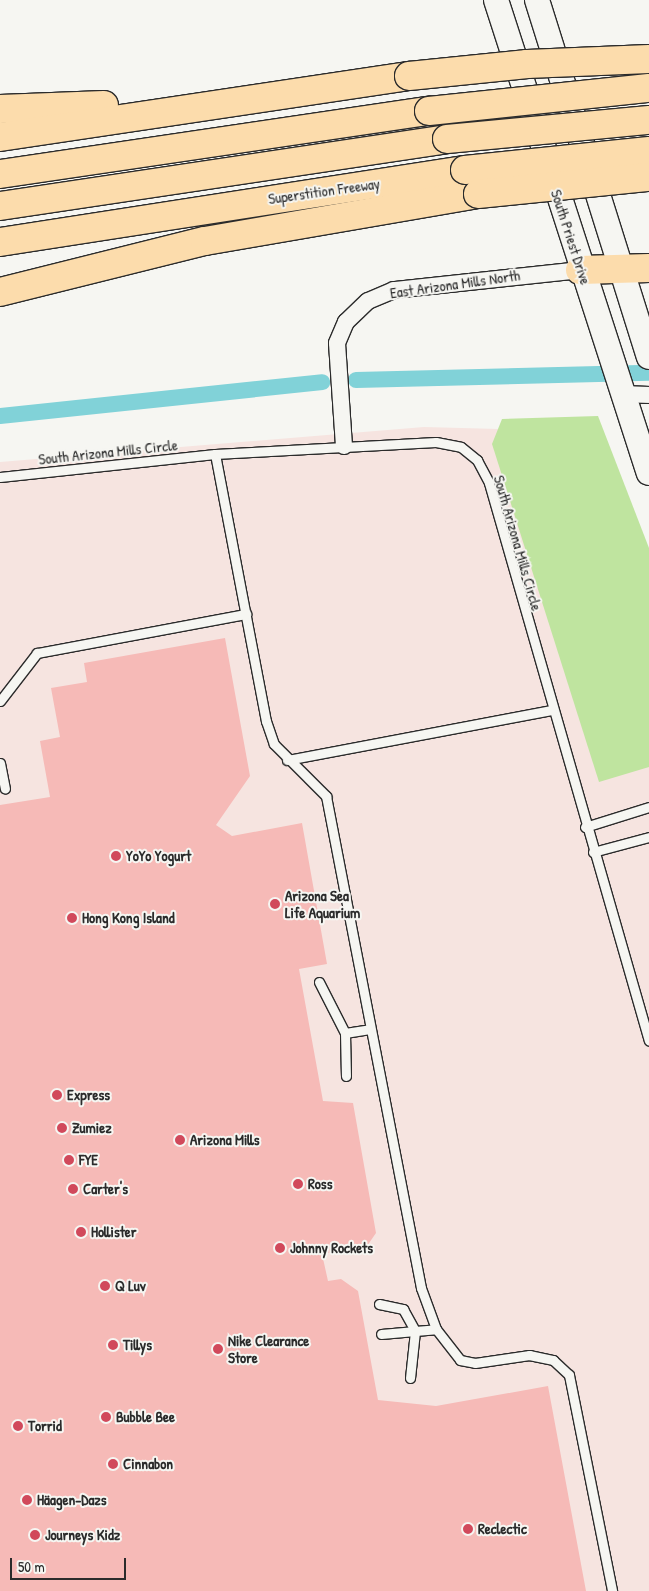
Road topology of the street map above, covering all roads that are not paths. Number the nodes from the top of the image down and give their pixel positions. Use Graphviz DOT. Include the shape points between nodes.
graph roads {
  1 [pos="496,0"];
  2 [pos="537,0"];
  3 [pos="649,59"];
  4 [pos="649,88"];
  5 [pos="260,98"];
  6 [pos="0,109"];
  7 [pos="649,120"];
  8 [pos="0,137"];
  9 [pos="649,151"];
  10 [pos="465,170"];
  11 [pos="0,174"];
  12 [pos="649,177"];
  13 [pos="0,206"];
  14 [pos="0,226"];
  15 [pos="0,242"];
  16 [pos="649,268"];
  17 [pos="621,269"];
  18 [pos="580,270"];
  19 [pos="0,292"];
  20 [pos="649,357"];
  21 [pos="621,392"];
  22 [pos="649,394"];
  23 [pos="344,446"];
  24 [pos="215,454"];
  25 [pos="649,474"];
  26 [pos="0,477"];
  27 [pos="246,614"];
  28 [pos="0,701"];
  29 [pos="552,710"];
  30 [pos="287,760"];
  31 [pos="0,763"];
  32 [pos="5,789"];
  33 [pos="649,807"];
  34 [pos="585,827"];
  35 [pos="649,837"];
  36 [pos="593,852"];
  37 [pos="319,982"];
  38 [pos="370,1028"];
  39 [pos="345,1033"];
  40 [pos="649,1041"];
  41 [pos="346,1076"];
  42 [pos="379,1304"];
  43 [pos="436,1329"];
  44 [pos="415,1331"];
  45 [pos="381,1334"];
  46 [pos="410,1378"];
  47 [pos="612,1591"];
  1 -- 18 [label="main road, South Priest Drive"];
  2 -- 17 [label="main road"];
  3 -- 5 [label="highway, bridge" via="527,64 409,76"];
  4 -- 11 [label="highway, bridge" via="430,111"];
  5 -- 6 [label="highway"];
  5 -- 8 [label="highway"];
  7 -- 13 [label="highway, bridge" via="447,139"];
  9 -- 10 [label="highway, Superstition Freeway, bridge"];
  10 -- 14 [label="highway" via="218,190"];
  10 -- 15 [label="highway, Superstition Freeway"];
  12 -- 19 [label="highway, bridge" via="478,194 205,241"];
  16 -- 17 [label="highway"];
  17 -- 18 [label="highway"];
  17 -- 20 [label="main road"];
  18 -- 21 [label="main road, South Priest Drive"];
  18 -- 23 [label="street, East Arizona Mills North" via="380,294 346,322 337,344"];
  21 -- 22 [label="street"];
  21 -- 25 [label="main road, South Priest Drive"];
  23 -- 24 [label="lane, South Arizona Mills Circle"];
  23 -- 29 [label="lane, South Arizona Mills Circle" via="436,442 461,447 477,460 489,483"];
  24 -- 26 [label="lane, South Arizona Mills Circle"];
  24 -- 27 [label="lane"];
  27 -- 28 [label="lane" via="37,654"];
  27 -- 30 [label="lane" via="266,721 274,744"];
  29 -- 30 [label="lane"];
  29 -- 34 [label="lane, South Arizona Mills Circle"];
  30 -- 38 [label="lane" via="313,779 326,796"];
  31 -- 32 [label="lane"];
  33 -- 34 [label="lane"];
  34 -- 36 [label="lane, South Arizona Mills Circle"];
  35 -- 36 [label="lane"];
  36 -- 40 [label="lane, South Arizona Mills Circle"];
  37 -- 39 [label="lane"];
  38 -- 39 [label="lane"];
  38 -- 43 [label="lane" via="413,1264"];
  39 -- 41 [label="lane"];
  42 -- 44 [label="lane" via="403,1309"];
  43 -- 44 [label="lane"];
  43 -- 47 [label="lane" via="460,1360 475,1363 529,1355 553,1360 569,1375"];
  44 -- 45 [label="lane"];
  44 -- 46 [label="lane"];
}
